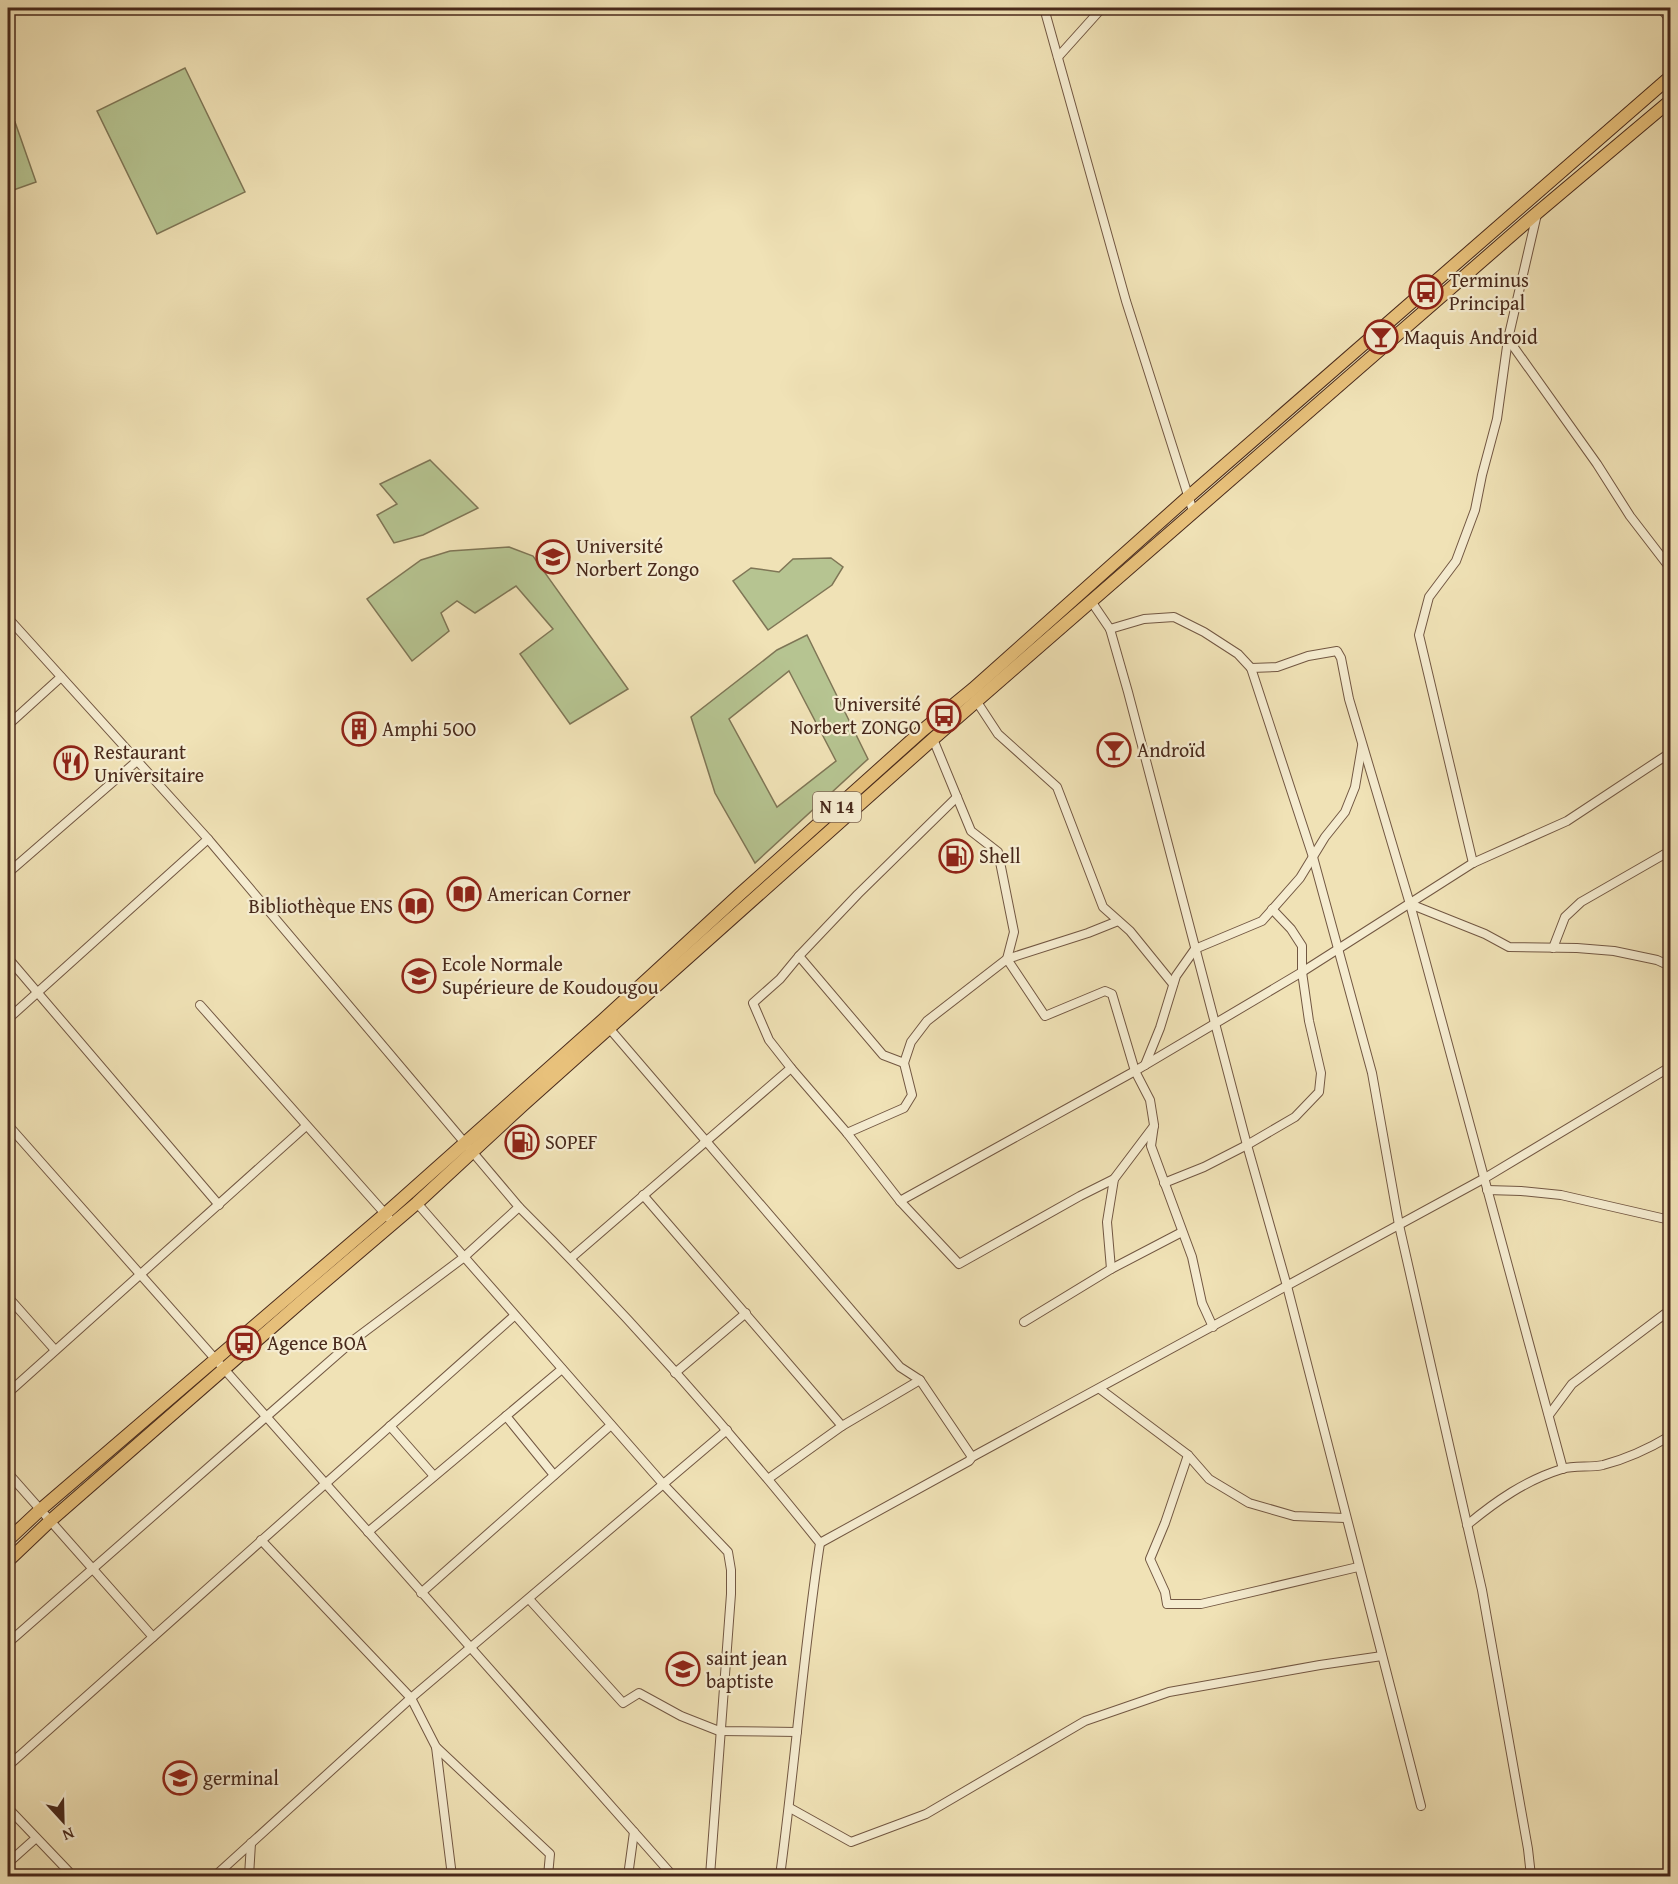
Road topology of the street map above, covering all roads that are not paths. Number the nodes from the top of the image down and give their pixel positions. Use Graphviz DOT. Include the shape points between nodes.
graph roads {
  1 [pos="1044,8"];
  2 [pos="1102,8"];
  3 [pos="1660,8"];
  4 [pos="1671,19"];
  5 [pos="1058,57"];
  6 [pos="1671,76"];
  7 [pos="1671,101"];
  8 [pos="1537,213"];
  9 [pos="1508,339"];
  10 [pos="1187,498"];
  11 [pos="1193,511"];
  12 [pos="1671,568"];
  13 [pos="1090,601"];
  14 [pos="8,618"];
  15 [pos="1110,628"];
  16 [pos="1251,668"];
  17 [pos="61,677"];
  18 [pos="977,702"];
  19 [pos="8,725"];
  20 [pos="933,739"];
  21 [pos="1362,743"];
  22 [pos="1671,753"];
  23 [pos="136,761"];
  24 [pos="957,797"];
  25 [pos="208,839"];
  26 [pos="1671,851"];
  27 [pos="1313,857"];
  28 [pos="1473,862"];
  29 [pos="8,873"];
  30 [pos="1410,904"];
  31 [pos="1272,909"];
  32 [pos="1118,921"];
  33 [pos="1338,948"];
  34 [pos="1553,948"];
  35 [pos="1195,949"];
  36 [pos="799,956"];
  37 [pos="8,957"];
  38 [pos="1007,958"];
  39 [pos="1671,966"];
  40 [pos="1302,972"];
  41 [pos="1173,984"];
  42 [pos="38,992"];
  43 [pos="200,1005"];
  44 [pos="8,1019"];
  45 [pos="1215,1022"];
  46 [pos="609,1028"];
  47 [pos="904,1063"];
  48 [pos="1144,1065"];
  49 [pos="1671,1067"];
  50 [pos="791,1068"];
  51 [pos="1135,1071"];
  52 [pos="8,1125"];
  53 [pos="1154,1125"];
  54 [pos="306,1126"];
  55 [pos="847,1133"];
  56 [pos="465,1141"];
  57 [pos="705,1142"];
  58 [pos="1247,1145"];
  59 [pos="474,1152"];
  60 [pos="1485,1178"];
  61 [pos="1114,1179"];
  62 [pos="1164,1183"];
  63 [pos="1487,1190"];
  64 [pos="643,1195"];
  65 [pos="900,1201"];
  66 [pos="417,1203"];
  67 [pos="219,1205"];
  68 [pos="519,1207"];
  69 [pos="389,1219"];
  70 [pos="1671,1220"];
  71 [pos="1399,1225"];
  72 [pos="1182,1232"];
  73 [pos="464,1258"];
  74 [pos="571,1258"];
  75 [pos="1111,1269"];
  76 [pos="140,1275"];
  77 [pos="1287,1286"];
  78 [pos="8,1297"];
  79 [pos="1671,1310"];
  80 [pos="746,1313"];
  81 [pos="514,1316"];
  82 [pos="1024,1322"];
  83 [pos="1213,1327"];
  84 [pos="55,1350"];
  85 [pos="215,1359"];
  86 [pos="562,1369"];
  87 [pos="225,1370"];
  88 [pos="675,1373"];
  89 [pos="920,1380"];
  90 [pos="1100,1389"];
  91 [pos="8,1393"];
  92 [pos="1549,1415"];
  93 [pos="265,1416"];
  94 [pos="506,1416"];
  95 [pos="611,1425"];
  96 [pos="390,1426"];
  97 [pos="842,1426"];
  98 [pos="727,1430"];
  99 [pos="1671,1436"];
  100 [pos="1188,1455"];
  101 [pos="972,1457"];
  102 [pos="1563,1469"];
  103 [pos="8,1473"];
  104 [pos="554,1475"];
  105 [pos="434,1476"];
  106 [pos="768,1479"];
  107 [pos="325,1484"];
  108 [pos="664,1485"];
  109 [pos="40,1510"];
  110 [pos="1345,1518"];
  111 [pos="51,1521"];
  112 [pos="1467,1525"];
  113 [pos="368,1532"];
  114 [pos="8,1540"];
  115 [pos="261,1540"];
  116 [pos="820,1543"];
  117 [pos="8,1561"];
  118 [pos="1358,1567"];
  119 [pos="92,1568"];
  120 [pos="422,1593"];
  121 [pos="529,1599"];
  122 [pos="153,1637"];
  123 [pos="8,1643"];
  124 [pos="471,1648"];
  125 [pos="1382,1656"];
  126 [pos="411,1698"];
  127 [pos="719,1731"];
  128 [pos="797,1732"];
  129 [pos="436,1747"];
  130 [pos="8,1766"];
  131 [pos="1421,1806"];
  132 [pos="8,1808"];
  133 [pos="789,1808"];
  134 [pos="634,1832"];
  135 [pos="36,1838"];
  136 [pos="251,1844"];
  137 [pos="8,1863"];
  138 [pos="73,1876"];
  139 [pos="214,1876"];
  140 [pos="249,1876"];
  141 [pos="452,1876"];
  142 [pos="548,1876"];
  143 [pos="628,1876"];
  144 [pos="673,1876"];
  145 [pos="710,1876"];
  146 [pos="780,1876"];
  147 [pos="1531,1876"];
  1 -- 5 [label="street"];
  2 -- 5 [label="street"];
  3 -- 4 [label="street"];
  5 -- 10 [label="street" via="1126,301"];
  6 -- 10 [label="main road, N 14"];
  7 -- 8 [label="main road, N 14"];
  8 -- 9 [label="street"];
  8 -- 11 [label="main road, N 14"];
  9 -- 12 [label="street" via="1630,516"];
  9 -- 28 [label="street" via="1497,419 1475,510 1456,561 1429,597 1419,634"];
  10 -- 11 [label="street"];
  10 -- 56 [label="main road, N 14"];
  11 -- 13 [label="main road, N 14"];
  13 -- 15 [label="street"];
  13 -- 18 [label="main road, N 14"];
  14 -- 17 [label="street"];
  15 -- 16 [label="street" via="1144,619 1174,617 1213,637"];
  15 -- 35 [label="street"];
  16 -- 21 [label="street" via="1277,667 1337,651"];
  16 -- 27 [label="street"];
  17 -- 19 [label="street"];
  17 -- 23 [label="street"];
  18 -- 20 [label="main road, N 14"];
  18 -- 32 [label="street" via="998,734 1057,787 1102,907"];
  20 -- 24 [label="street"];
  20 -- 46 [label="main road, N 14"];
  21 -- 27 [label="street" via="1355,788 1346,812"];
  21 -- 30 [label="street"];
  22 -- 28 [label="street" via="1567,821"];
  23 -- 25 [label="street"];
  23 -- 29 [label="street"];
  24 -- 36 [label="street"];
  24 -- 38 [label="street" via="971,831 998,852 1014,932"];
  25 -- 42 [label="street"];
  25 -- 56 [label="street"];
  26 -- 34 [label="street" via="1581,902 1565,917"];
  27 -- 31 [label="street"];
  27 -- 33 [label="street"];
  28 -- 30 [label="street"];
  30 -- 33 [label="street"];
  30 -- 34 [label="street" via="1509,947"];
  30 -- 60 [label="street"];
  31 -- 35 [label="street" via="1262,921"];
  31 -- 40 [label="street" via="1302,946"];
  32 -- 38 [label="street"];
  32 -- 41 [label="street"];
  33 -- 40 [label="street"];
  33 -- 71 [label="street" via="1372,1073"];
  34 -- 39 [label="street" via="1614,951"];
  35 -- 41 [label="street"];
  35 -- 45 [label="street"];
  36 -- 47 [label="street" via="883,1055"];
  36 -- 50 [label="street" via="753,1003 769,1040"];
  37 -- 42 [label="street"];
  38 -- 47 [label="street" via="927,1021 911,1042"];
  38 -- 51 [label="street" via="1045,1016 1104,991 1112,994"];
  40 -- 45 [label="street"];
  40 -- 58 [label="street" via="1321,1073 1319,1092 1295,1116"];
  41 -- 48 [label="street"];
  42 -- 44 [label="street"];
  42 -- 67 [label="street"];
  43 -- 54 [label="street"];
  45 -- 48 [label="street"];
  45 -- 58 [label="street"];
  46 -- 57 [label="street"];
  46 -- 59 [label="main road, N 14"];
  47 -- 55 [label="street" via="912,1095 904,1108"];
  48 -- 51 [label="street"];
  49 -- 60 [label="street"];
  50 -- 55 [label="street"];
  50 -- 57 [label="street"];
  51 -- 53 [label="street" via="1150,1101"];
  51 -- 65 [label="street"];
  52 -- 76 [label="street"];
  53 -- 61 [label="street"];
  53 -- 62 [label="street" via="1151,1146"];
  54 -- 67 [label="street"];
  54 -- 69 [label="street"];
  55 -- 65 [label="street"];
  56 -- 59 [label="street"];
  56 -- 69 [label="main road, N 14"];
  57 -- 64 [label="street"];
  57 -- 89 [label="street" via="900,1367"];
  58 -- 62 [label="street"];
  58 -- 77 [label="street"];
  59 -- 66 [label="main road, N 14"];
  59 -- 68 [label="street"];
  60 -- 63 [label="street"];
  60 -- 71 [label="street"];
  61 -- 65 [label="street" via="959,1264"];
  61 -- 75 [label="street" via="1107,1222"];
  62 -- 72 [label="street"];
  63 -- 70 [label="street" via="1561,1194"];
  63 -- 92 [label="street"];
  64 -- 74 [label="street"];
  64 -- 80 [label="street"];
  66 -- 69 [label="main road, N 14"];
  66 -- 73 [label="street"];
  67 -- 76 [label="street"];
  68 -- 73 [label="street"];
  68 -- 74 [label="street"];
  69 -- 85 [label="main road, N 14"];
  69 -- 87 [label="main road, N 14"];
  71 -- 77 [label="street"];
  71 -- 112 [label="street"];
  72 -- 75 [label="street"];
  72 -- 83 [label="street" via="1202,1303"];
  73 -- 81 [label="street"];
  73 -- 93 [label="street" via="355,1339"];
  74 -- 88 [label="street"];
  75 -- 82 [label="street"];
  76 -- 84 [label="street"];
  76 -- 85 [label="street"];
  77 -- 83 [label="street"];
  77 -- 110 [label="street"];
  78 -- 84 [label="street"];
  79 -- 92 [label="street" via="1572,1384"];
  80 -- 88 [label="street"];
  80 -- 97 [label="street"];
  81 -- 86 [label="street"];
  81 -- 96 [label="street"];
  83 -- 90 [label="street"];
  84 -- 91 [label="street"];
  85 -- 87 [label="street"];
  85 -- 109 [label="main road, N 14"];
  86 -- 94 [label="street"];
  86 -- 95 [label="street"];
  87 -- 93 [label="street"];
  87 -- 111 [label="main road, N 14"];
  88 -- 98 [label="street"];
  89 -- 97 [label="street"];
  89 -- 101 [label="street"];
  90 -- 100 [label="street"];
  90 -- 101 [label="street"];
  92 -- 102 [label="street"];
  93 -- 107 [label="street"];
  93 -- 119 [label="street"];
  94 -- 104 [label="street"];
  94 -- 105 [label="street"];
  95 -- 104 [label="street"];
  95 -- 108 [label="street"];
  96 -- 105 [label="street"];
  96 -- 107 [label="street"];
  97 -- 106 [label="street"];
  98 -- 106 [label="street"];
  98 -- 108 [label="street"];
  99 -- 102 [label="street" via="1603,1465"];
  100 -- 110 [label="street" via="1209,1479 1249,1503 1294,1516"];
  100 -- 118 [label="street" via="1150,1559 1167,1604 1201,1604"];
  101 -- 116 [label="street"];
  102 -- 112 [label="street" via="1519,1487"];
  103 -- 109 [label="street"];
  104 -- 120 [label="street"];
  105 -- 113 [label="street"];
  106 -- 116 [label="street"];
  107 -- 113 [label="street"];
  107 -- 115 [label="street"];
  108 -- 121 [label="street"];
  108 -- 127 [label="street" via="728,1552 731,1594"];
  109 -- 111 [label="street"];
  109 -- 114 [label="main road, N 14"];
  110 -- 118 [label="street"];
  111 -- 117 [label="main road, N 14"];
  111 -- 119 [label="street"];
  112 -- 147 [label="street" via="1482,1590"];
  113 -- 120 [label="street"];
  115 -- 122 [label="street"];
  115 -- 126 [label="street"];
  116 -- 128 [label="street"];
  118 -- 125 [label="street"];
  119 -- 122 [label="street"];
  119 -- 123 [label="street"];
  120 -- 124 [label="street"];
  121 -- 124 [label="street"];
  121 -- 127 [label="street" via="623,1702 639,1693"];
  122 -- 130 [label="street"];
  124 -- 126 [label="street"];
  124 -- 134 [label="street"];
  125 -- 131 [label="street"];
  125 -- 133 [label="street" via="1169,1692 1095,1717 926,1814 851,1842"];
  126 -- 129 [label="street"];
  126 -- 136 [label="street"];
  127 -- 128 [label="street"];
  127 -- 145 [label="street"];
  128 -- 133 [label="street"];
  129 -- 141 [label="street"];
  129 -- 142 [label="street" via="550,1854"];
  132 -- 135 [label="street"];
  133 -- 146 [label="street"];
  134 -- 143 [label="street"];
  134 -- 144 [label="street"];
  135 -- 137 [label="street"];
  135 -- 138 [label="street"];
  136 -- 139 [label="street"];
  136 -- 140 [label="street"];
}
